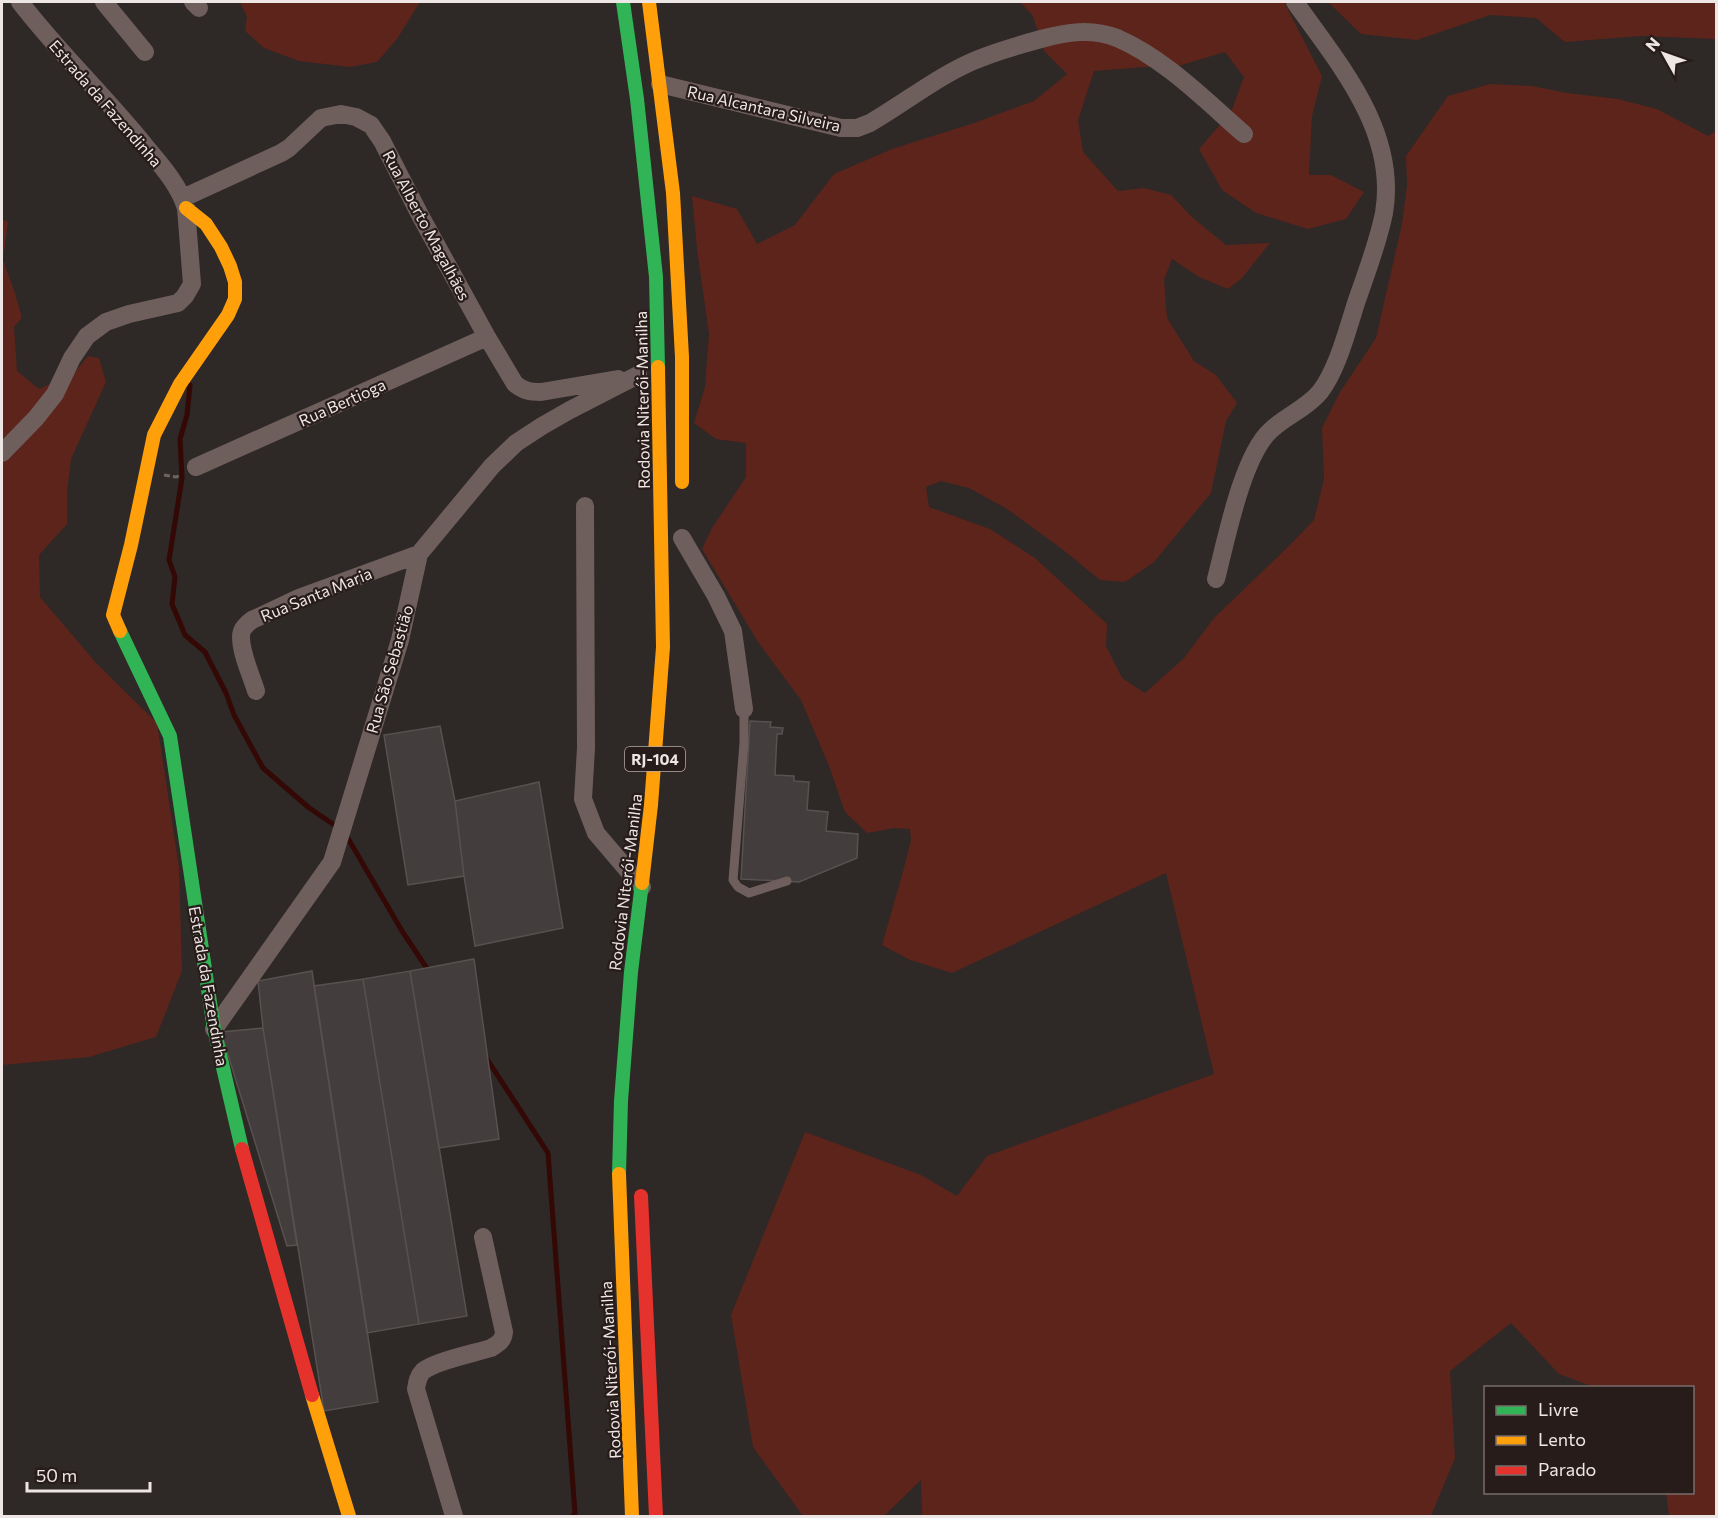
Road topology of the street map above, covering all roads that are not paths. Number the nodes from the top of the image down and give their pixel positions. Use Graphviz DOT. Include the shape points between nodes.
graph roads {
  1 [pos="20,2"];
  2 [pos="104,2"];
  3 [pos="623,2"];
  4 [pos="650,2"];
  5 [pos="1295,2"];
  6 [pos="145,52"];
  7 [pos="660,84"];
  8 [pos="1244,134"];
  9 [pos="184,203"];
  10 [pos="487,337"];
  11 [pos="658,372"];
  12 [pos="638,375"];
  13 [pos="2,453"];
  14 [pos="196,468"];
  15 [pos="682,493"];
  16 [pos="585,506"];
  17 [pos="682,532"];
  18 [pos="419,554"];
  19 [pos="682,560"];
  20 [pos="1216,579"];
  21 [pos="256,691"];
  22 [pos="744,709"];
  23 [pos="788,881"];
  24 [pos="642,887"];
  25 [pos="214,1029"];
  26 [pos="640,1181"];
  27 [pos="483,1237"];
  28 [pos="349,1516"];
  29 [pos="454,1516"];
  30 [pos="632,1516"];
  31 [pos="656,1516"];
  1 -- 9 [label="street, Estrada da Fazendinha" via="126,122 160,164"];
  2 -- 6 [label="street"];
  3 -- 11 [label="main road, Rodovia Niterói-Manilha / RJ-104" via="656,276"];
  4 -- 7 [label="main road"];
  5 -- 20 [label="street" via="1350,79 1376,130 1386,171 1384,211 1375,249 1333,369 1320,392 1268,432 1256,451 1243,479"];
  7 -- 8 [label="street, Rua Alcantara Silveira" via="841,128 857,128 974,60 1065,33 1093,31 1141,51"];
  7 -- 15 [label="main road" via="673,193 682,357"];
  9 -- 10 [label="street, Rua Alberto Magalhães" via="290,148 321,118 340,114 356,117 371,125 382,141"];
  9 -- 13 [label="street, Estrada da Fazendinha" via="192,284 185,296 178,303 106,322 87,336 36,418"];
  9 -- 25 [label="main road, Estrada da Fazendinha" via="206,224 221,247 235,282 235,299 167,407 154,435 113,615 170,736"];
  10 -- 12 [label="street, Rua Alberto Magalhães" via="515,384 530,392"];
  10 -- 14 [label="street, Rua Bertioga"];
  11 -- 12 [label="street, Rua Alberto Magalhães"];
  11 -- 24 [label="main road, Rodovia Niterói-Manilha / RJ-104" via="663,647"];
  12 -- 18 [label="street, Rua São Sebastião" via="516,443"];
  16 -- 24 [label="street" via="583,799 596,832"];
  17 -- 19 [label="main road"];
  17 -- 22 [label="street" via="733,631"];
  18 -- 21 [label="street, Rua Santa Maria" via="298,598 246,624 241,639"];
  18 -- 25 [label="street, Rua São Sebastião" via="400,640 332,862"];
  22 -- 23 [label="lane" via="733,880 749,893"];
  24 -- 30 [label="main road, Rodovia Niterói-Manilha / RJ-104" via="630,984 618,1157"];
  25 -- 28 [label="main road, Estrada da Fazendinha" via="245,1163"];
  26 -- 31 [label="main road"];
  27 -- 29 [label="street" via="503,1338 491,1348 434,1365 418,1378 417,1389"];
}
